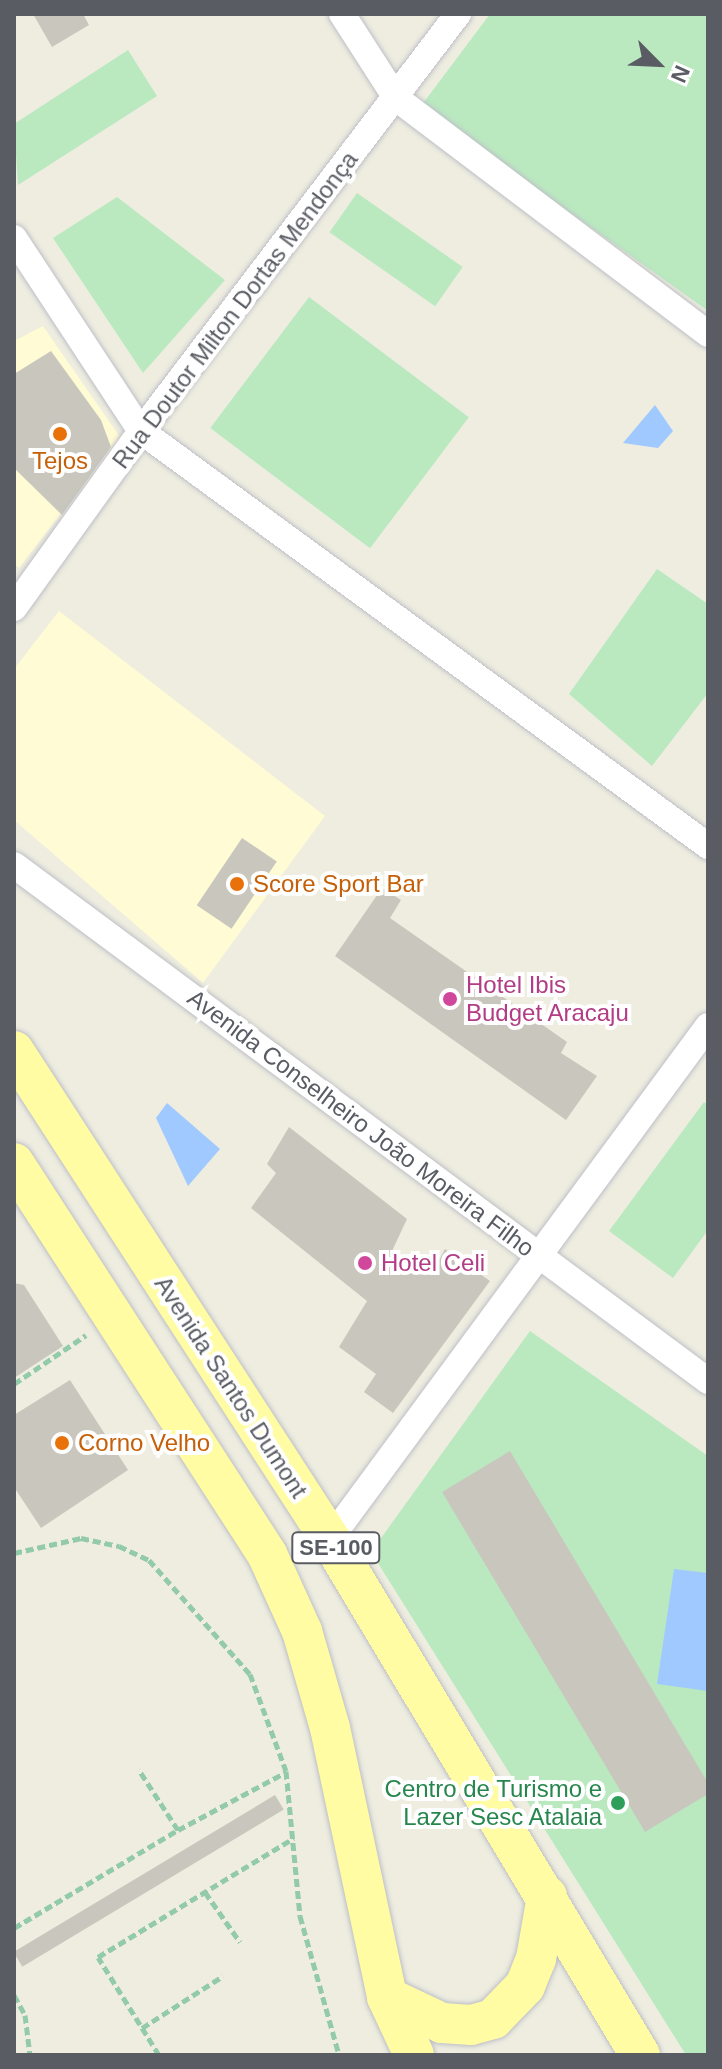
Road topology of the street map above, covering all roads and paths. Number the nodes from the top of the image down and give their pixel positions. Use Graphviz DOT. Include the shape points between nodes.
graph roads {
  1 [pos="342,14"];
  2 [pos="458,14"];
  3 [pos="396,98"];
  4 [pos="14,238"];
  5 [pos="708,334"];
  6 [pos="141,431"];
  7 [pos="14,608"];
  8 [pos="708,846"];
  9 [pos="14,865"];
  10 [pos="708,1026"];
  11 [pos="14,1051"];
  12 [pos="14,1163"];
  13 [pos="540,1256"];
  14 [pos="113,1316"];
  15 [pos="708,1381"];
  16 [pos="14,1384"];
  17 [pos="330,1539"];
  18 [pos="14,1553"];
  19 [pos="139,1770"];
  20 [pos="286,1771"];
  21 [pos="178,1830"];
  22 [pos="294,1838"];
  23 [pos="205,1892"];
  24 [pos="547,1896"];
  25 [pos="14,1928"];
  26 [pos="240,1942"];
  27 [pos="223,1976"];
  28 [pos="14,1995"];
  29 [pos="387,1997"];
  30 [pos="142,2028"];
  31 [pos="30,2055"];
  32 [pos="159,2055"];
  33 [pos="339,2055"];
  34 [pos="414,2055"];
  35 [pos="640,2055"];
  1 -- 3 [label="street"];
  2 -- 3 [label="street, Rua Doutor Milton Dortas Mendonça"];
  3 -- 5 [label="street"];
  3 -- 6 [label="street, Rua Doutor Milton Dortas Mendonça"];
  4 -- 6 [label="street"];
  6 -- 7 [label="street, Rua Doutor Milton Dortas Mendonça"];
  6 -- 8 [label="street"];
  9 -- 13 [label="street, Avenida Conselheiro João Moreira Filho"];
  10 -- 13 [label="street"];
  11 -- 17 [label="main road, Avenida Santos Dumont / SE-100"];
  12 -- 14 [label="main road, SE-100"];
  13 -- 15 [label="street, Avenida Conselheiro João Moreira Filho"];
  13 -- 17 [label="street"];
  14 -- 16 [label="path"];
  14 -- 29 [label="main road, SE-100" via="267,1554 302,1631 330,1728"];
  17 -- 24 [label="main road, Avenida Santos Dumont / SE-100"];
  18 -- 20 [label="path" via="81,1538 119,1546 149,1560 250,1674"];
  19 -- 21 [label="path"];
  20 -- 21 [label="path"];
  20 -- 22 [label="path"];
  21 -- 25 [label="path"];
  22 -- 23 [label="path"];
  22 -- 33 [label="path" via="300,1916"];
  23 -- 26 [label="path"];
  23 -- 30 [label="path" via="98,1957"];
  24 -- 29 [label="main road" via="536,1959 525,1986 493,2019 471,2025 442,2023"];
  24 -- 35 [label="main road, Avenida Santos Dumont / SE-100"];
  27 -- 30 [label="path"];
  28 -- 31 [label="path" via="25,2015"];
  29 -- 34 [label="main road, SE-100"];
  30 -- 32 [label="path"];
}
